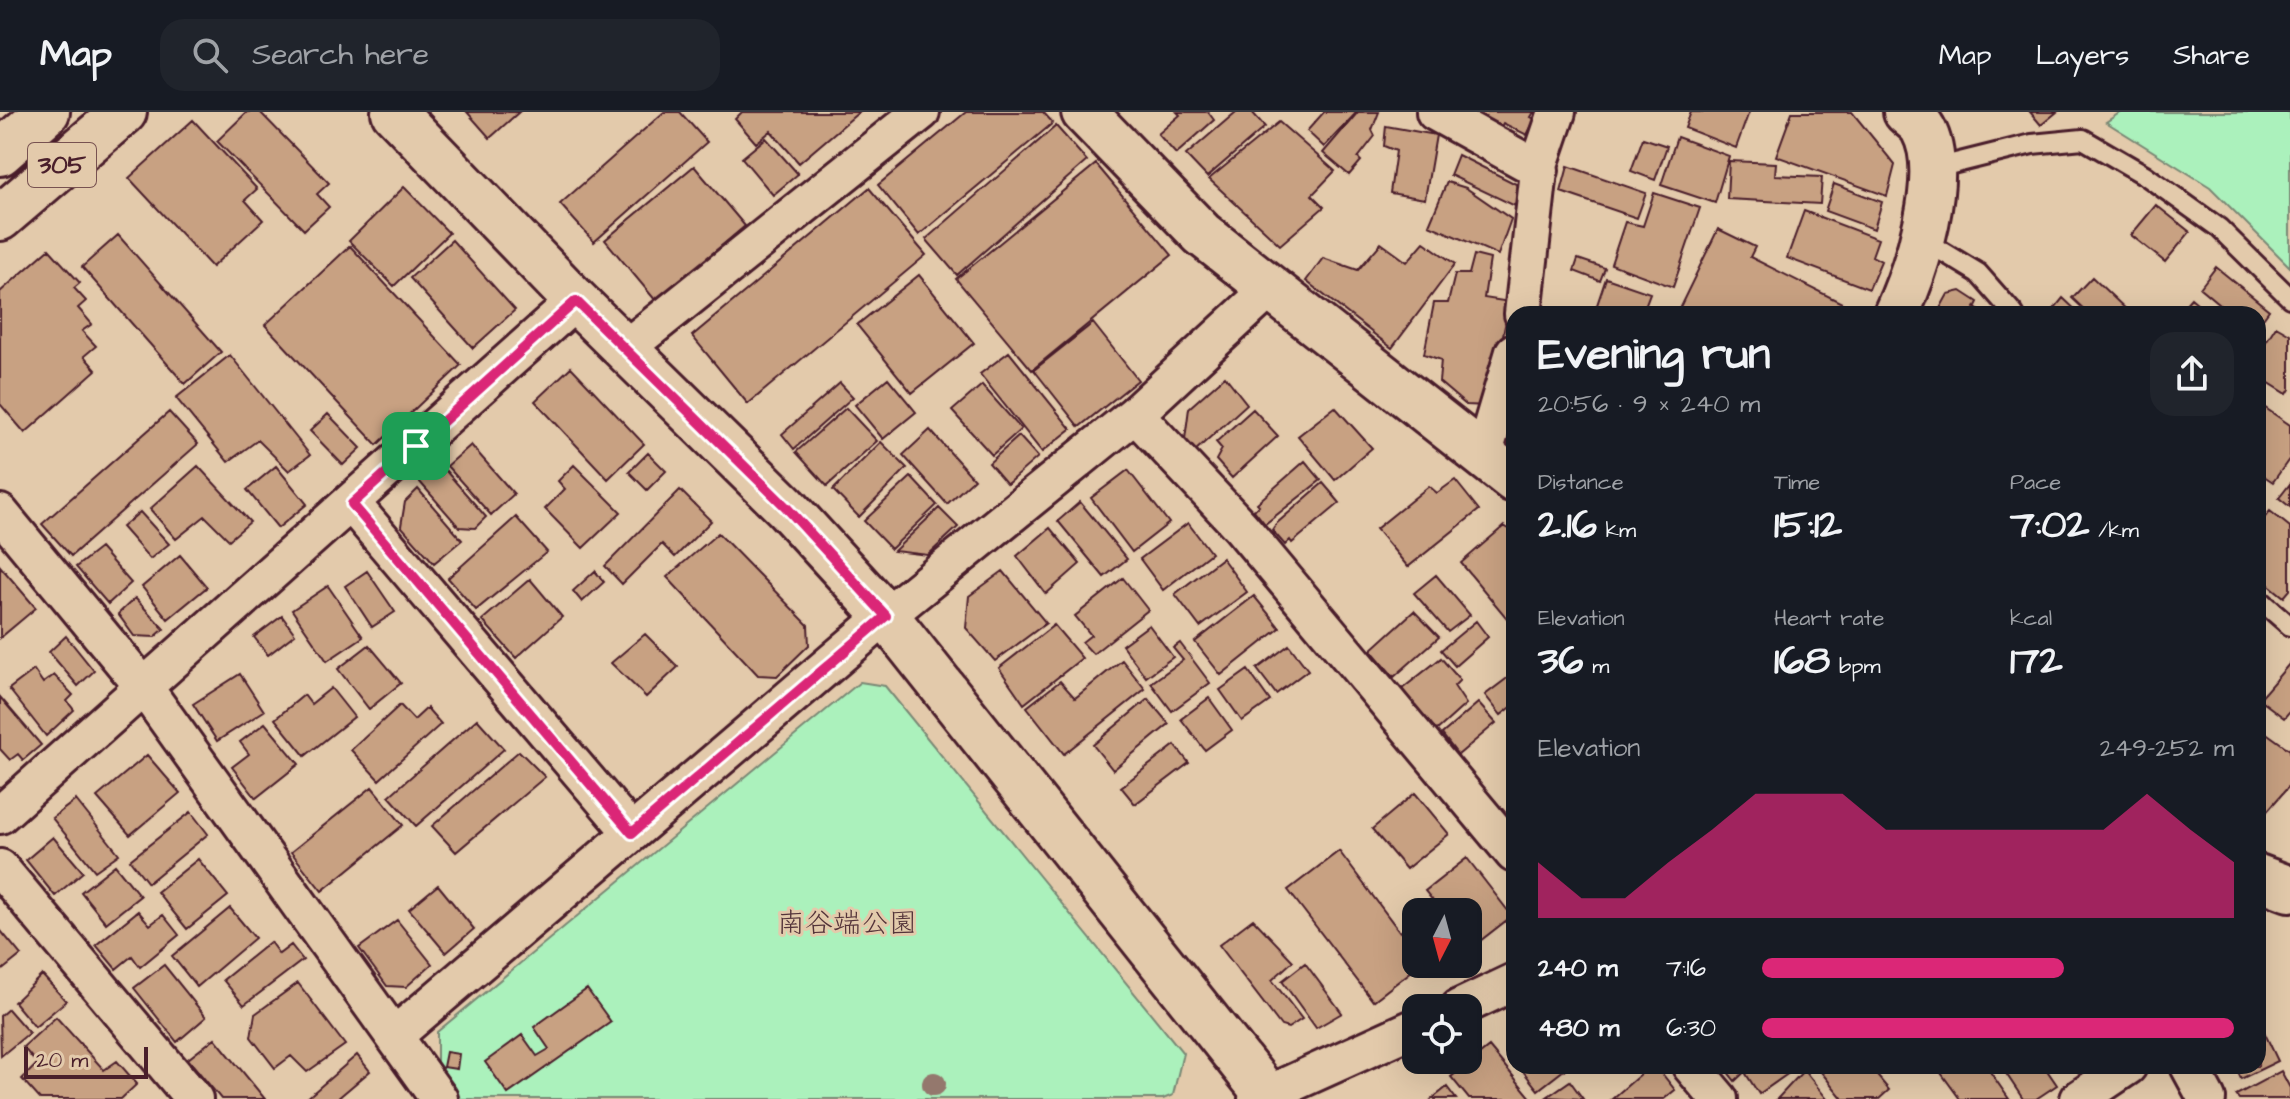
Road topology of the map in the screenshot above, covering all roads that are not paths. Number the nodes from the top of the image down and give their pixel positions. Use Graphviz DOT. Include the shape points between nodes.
graph roads {
  1 [pos="47,112"];
  2 [pos="124,112"];
  3 [pos="394,112"];
  4 [pos="921,112"];
  5 [pos="1084,112"];
  6 [pos="1435,112"];
  7 [pos="1557,112"];
  8 [pos="1906,112"];
  9 [pos="0,153"];
  10 [pos="1932,169"];
  11 [pos="1540,170"];
  12 [pos="0,218"];
  13 [pos="1922,239"];
  14 [pos="1270,289"];
  15 [pos="2290,298"];
  16 [pos="576,301"];
  17 [pos="1524,306"];
  18 [pos="1900,306"];
  19 [pos="2007,306"];
  20 [pos="626,348"];
  21 [pos="1506,410"];
  22 [pos="1135,414"];
  23 [pos="1498,468"];
  24 [pos="352,504"];
  25 [pos="0,513"];
  26 [pos="2266,605"];
  27 [pos="886,616"];
  28 [pos="2290,626"];
  29 [pos="143,686"];
  30 [pos="0,815"];
  31 [pos="632,833"];
  32 [pos="1506,844"];
  33 [pos="0,868"];
  34 [pos="2266,880"];
  35 [pos="2290,889"];
  36 [pos="1506,986"];
  37 [pos="1482,997"];
  38 [pos="1402,1034"];
  39 [pos="394,1036"];
  40 [pos="1698,1074"];
  41 [pos="2116,1074"];
  42 [pos="2193,1074"];
  43 [pos="1264,1098"];
  44 [pos="194,1099"];
  45 [pos="439,1099"];
  46 [pos="1719,1099"];
  47 [pos="2079,1099"];
  48 [pos="2207,1099"];
  1 -- 9 [label="street, 305"];
  2 -- 12 [label="street, 305"];
  3 -- 16 [label="street"];
  4 -- 20 [label="street"];
  5 -- 14 [label="street" via="1202,234"];
  6 -- 11 [label="street"];
  7 -- 11 [label="street"];
  8 -- 10 [label="street" via="1923,129"];
  10 -- 13 [label="street"];
  10 -- 15 [label="lane" via="2032,144 2083,139 2219,228"];
  11 -- 17 [label="street"];
  13 -- 18 [label="street" via="1914,276"];
  13 -- 19 [label="lane" via="1978,273"];
  14 -- 22 [label="street"];
  14 -- 23 [label="street"];
  16 -- 20 [label="street"];
  16 -- 24 [label="street"];
  20 -- 27 [label="street" via="786,507"];
  21 -- 23 [label="street"];
  22 -- 27 [label="street"];
  22 -- 32 [label="street" via="1241,527"];
  24 -- 29 [label="street"];
  24 -- 31 [label="street"];
  25 -- 29 [label="street"];
  26 -- 28 [label="lane"];
  27 -- 31 [label="street"];
  27 -- 43 [label="street"];
  29 -- 30 [label="street"];
  29 -- 39 [label="street"];
  31 -- 39 [label="street"];
  33 -- 44 [label="street"];
  34 -- 35 [label="street"];
  36 -- 37 [label="street"];
  38 -- 43 [label="street"];
  39 -- 45 [label="street"];
  40 -- 46 [label="street"];
  41 -- 47 [label="street"];
  42 -- 48 [label="street"];
}
